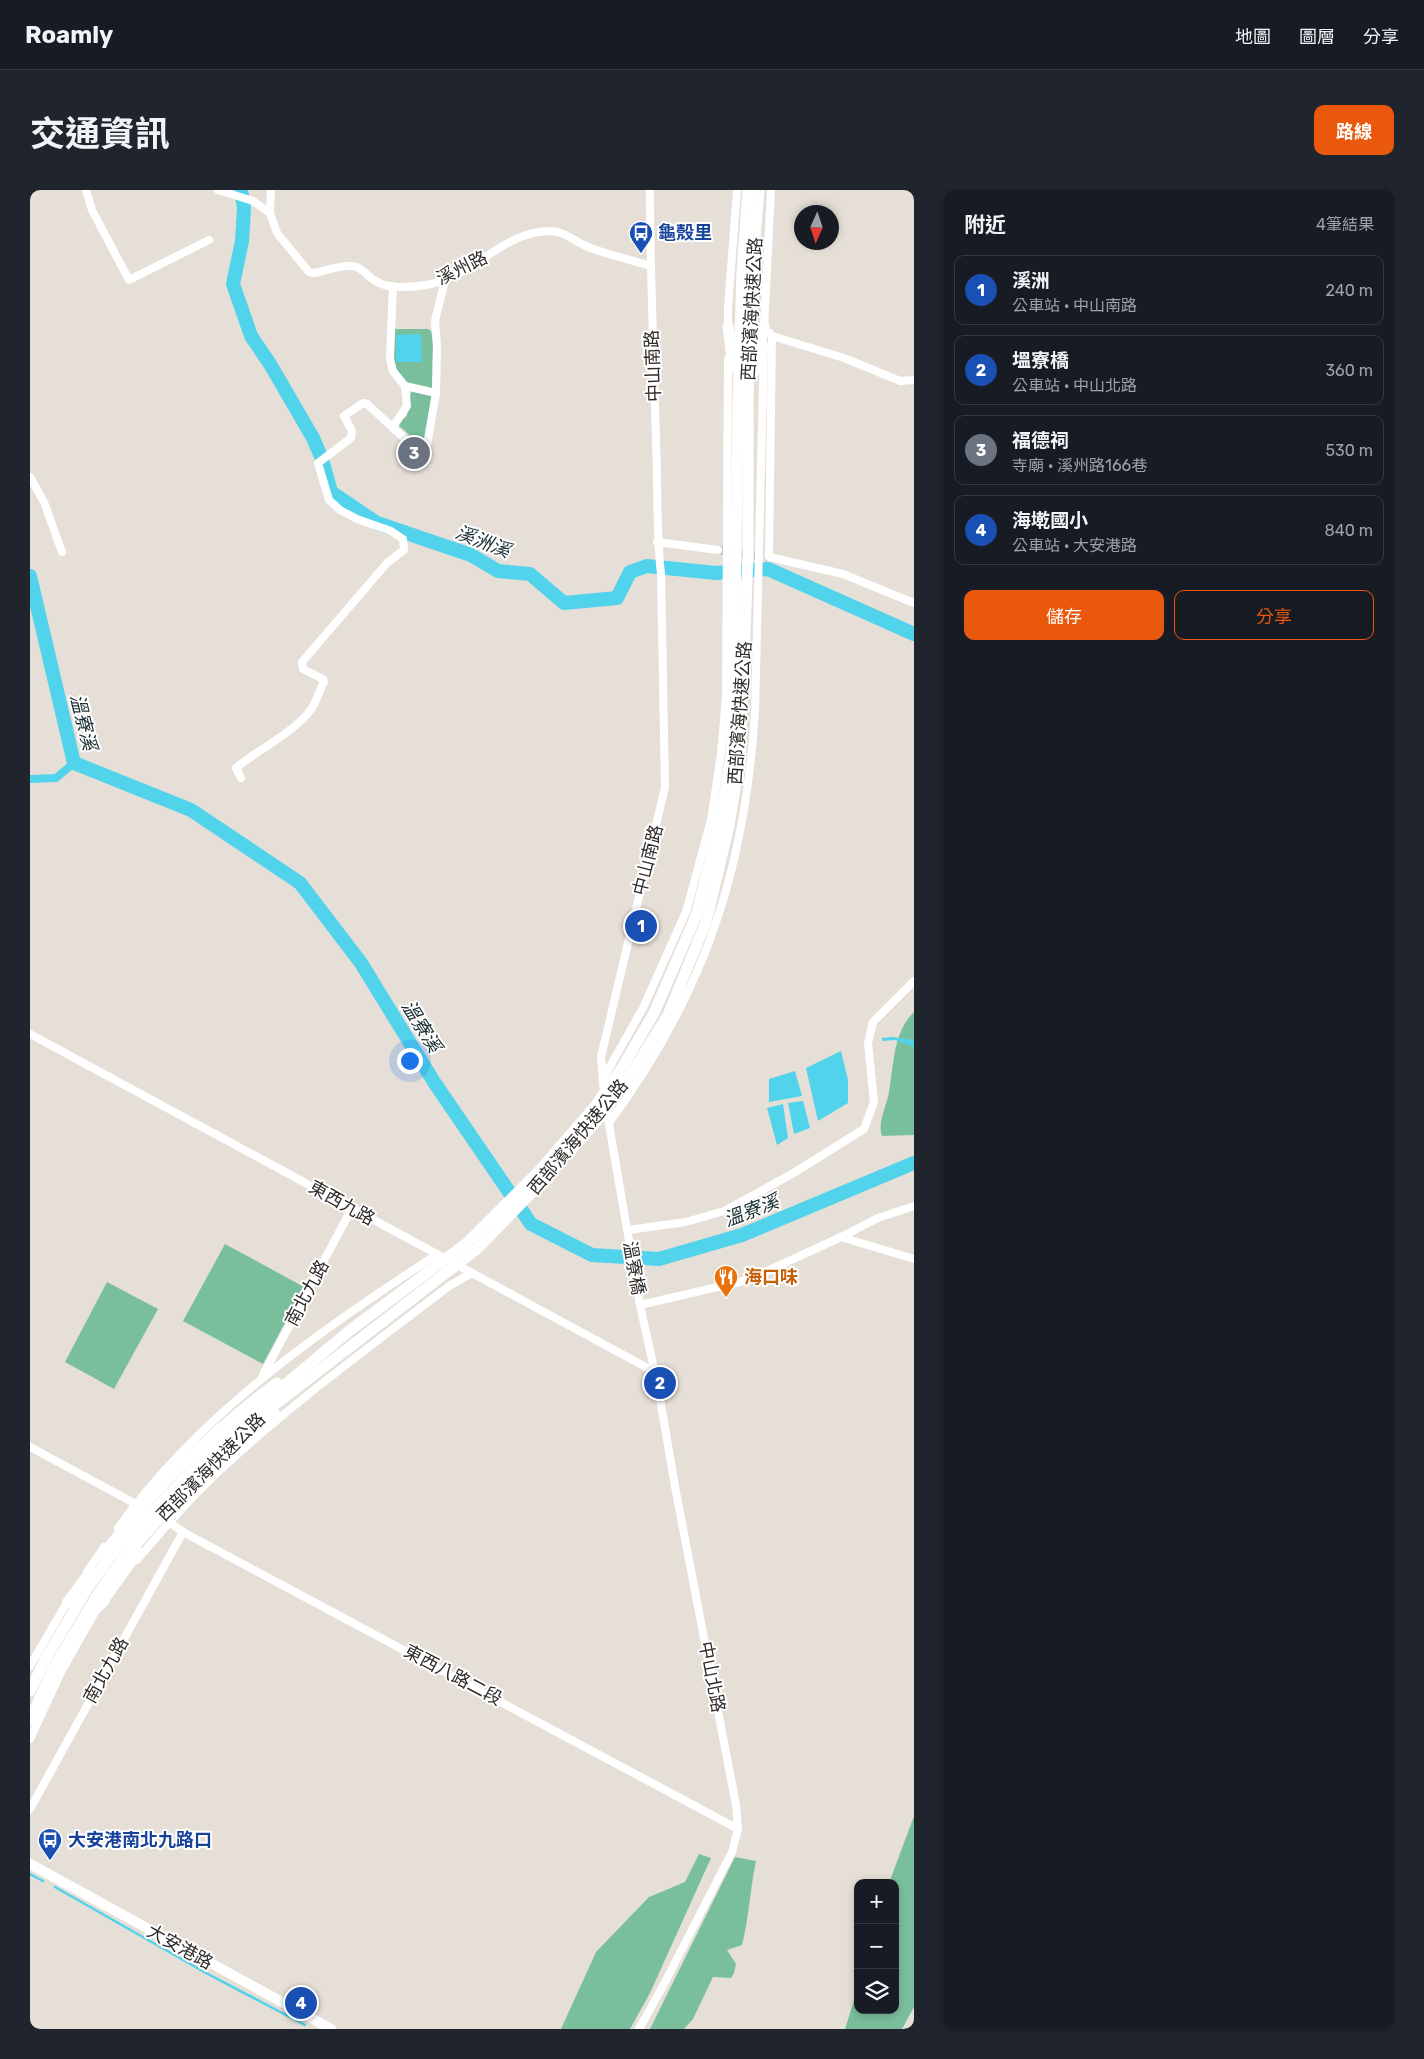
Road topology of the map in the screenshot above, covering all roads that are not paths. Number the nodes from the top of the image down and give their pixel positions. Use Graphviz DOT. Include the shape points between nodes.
graph roads {
  1 [pos="86,190"];
  2 [pos="218,190"];
  3 [pos="271,190"];
  4 [pos="650,190"];
  5 [pos="737,190"];
  6 [pos="748,190"];
  7 [pos="759,190"];
  8 [pos="770,190"];
  9 [pos="270,213"];
  10 [pos="209,240"];
  11 [pos="650,266"];
  12 [pos="445,280"];
  13 [pos="393,286"];
  14 [pos="728,326"];
  15 [pos="764,326"];
  16 [pos="772,336"];
  17 [pos="914,380"];
  18 [pos="405,386"];
  19 [pos="436,393"];
  20 [pos="743,401"];
  21 [pos="392,427"];
  22 [pos="30,477"];
  23 [pos="657,542"];
  24 [pos="718,550"];
  25 [pos="62,552"];
  26 [pos="914,602"];
  27 [pos="241,778"];
  28 [pos="914,981"];
  29 [pos="30,1034"];
  30 [pos="602,1081"];
  31 [pos="609,1123"];
  32 [pos="914,1206"];
  33 [pos="352,1208"];
  34 [pos="628,1230"];
  35 [pos="841,1237"];
  36 [pos="436,1255"];
  37 [pos="914,1259"];
  38 [pos="472,1273"];
  39 [pos="640,1305"];
  40 [pos="349,1331"];
  41 [pos="351,1346"];
  42 [pos="655,1372"];
  43 [pos="262,1377"];
  44 [pos="30,1447"];
  45 [pos="136,1504"];
  46 [pos="169,1522"];
  47 [pos="183,1532"];
  48 [pos="116,1558"];
  49 [pos="66,1603"];
  50 [pos="95,1612"];
  51 [pos="41,1659"];
  52 [pos="30,1666"];
  53 [pos="30,1691"];
  54 [pos="30,1720"];
  55 [pos="30,1739"];
  56 [pos="30,1809"];
  57 [pos="738,1829"];
  58 [pos="30,1864"];
  59 [pos="331,2029"];
  60 [pos="639,2029"];
  1 -- 10 [label="street" via="92,210 129,280"];
  2 -- 9 [label="street" via="253,201"];
  3 -- 9 [label="street"];
  4 -- 11 [label="street, 中山南路"];
  5 -- 14 [label="street"];
  6 -- 20 [label="highway, 西部濱海快速公路" via="742,272"];
  7 -- 20 [label="highway, 西部濱海快速公路"];
  8 -- 15 [label="street"];
  9 -- 13 [label="street, 溪州路" via="277,233 309,272 352,266 376,282"];
  11 -- 12 [label="street, 溪州路" via="610,255 551,231 532,233 508,244 466,271"];
  11 -- 23 [label="street, 中山南路"];
  12 -- 13 [label="street, 溪州路" via="427,285"];
  12 -- 19 [label="street" via="434,321"];
  13 -- 18 [label="street" via="390,359 393,371"];
  14 -- 20 [label="highway"];
  14 -- 30 [label="street" via="726,697 711,820 686,912 643,1008"];
  15 -- 16 [label="street"];
  15 -- 20 [label="highway"];
  15 -- 31 [label="street" via="759,592 752,759 744,818 718,920 690,991 667,1036"];
  16 -- 17 [label="street" via="844,358 900,381"];
  16 -- 26 [label="street" via="769,557 843,574"];
  18 -- 19 [label="street"];
  18 -- 21 [label="street" via="407,406"];
  19 -- 21 [label="street" via="427,445 416,449"];
  20 -- 40 [label="highway, 西部濱海快速公路" via="730,756 720,822 696,916 654,1013 596,1105 467,1244"];
  20 -- 41 [label="highway, 西部濱海快速公路" via="748,555 740,758 729,826 706,922 668,1015 603,1114 542,1182 477,1249"];
  21 -- 27 [label="street" via="363,403 344,416 352,431 351,438 318,462 318,467 329,500 356,520 390,531 403,539 404,550 386,563 302,662 303,669 324,682 311,709 294,728 236,768"];
  22 -- 25 [label="street" via="44,502"];
  23 -- 24 [label="street"];
  23 -- 30 [label="street, 中山南路" via="661,574 665,787 601,1057"];
  28 -- 34 [label="street" via="872,1022 868,1043 874,1102 864,1129 724,1211 686,1222"];
  29 -- 33 [label="street, 東西九路"];
  30 -- 31 [label="street, 中山南路"];
  31 -- 34 [label="street, 中山南路"];
  32 -- 35 [label="street" via="878,1218"];
  33 -- 36 [label="street, 東西九路"];
  33 -- 43 [label="street, 南北九路"];
  34 -- 39 [label="street, 溫寮橋"];
  35 -- 37 [label="street"];
  35 -- 39 [label="street" via="748,1280"];
  36 -- 38 [label="street, 東西九路"];
  36 -- 43 [label="street"];
  38 -- 42 [label="street, 東西九路"];
  38 -- 46 [label="street" via="449,1286 306,1395 218,1472"];
  39 -- 42 [label="street, 中山北路"];
  40 -- 48 [label="highway, 西部濱海快速公路" via="231,1430"];
  40 -- 49 [label="highway" via="245,1407 175,1473 130,1519"];
  41 -- 48 [label="highway, 西部濱海快速公路" via="250,1424"];
  41 -- 50 [label="highway" via="229,1454 141,1547"];
  42 -- 57 [label="street, 中山北路"];
  43 -- 45 [label="street" via="208,1427"];
  44 -- 45 [label="street"];
  45 -- 49 [label="street"];
  46 -- 47 [label="street, 東西八路二段"];
  46 -- 50 [label="street"];
  47 -- 56 [label="street, 南北九路"];
  47 -- 57 [label="street, 東西八路二段"];
  48 -- 51 [label="highway, 西部濱海快速公路" via="98,1594"];
  49 -- 51 [label="street"];
  50 -- 55 [label="street" via="61,1672"];
  51 -- 52 [label="street"];
  51 -- 53 [label="highway, 西部濱海快速公路"];
  51 -- 54 [label="highway, 西部濱海快速公路"];
  57 -- 60 [label="street, 中山北路" via="732,1852"];
  58 -- 59 [label="main road, 大安港路"];
}
